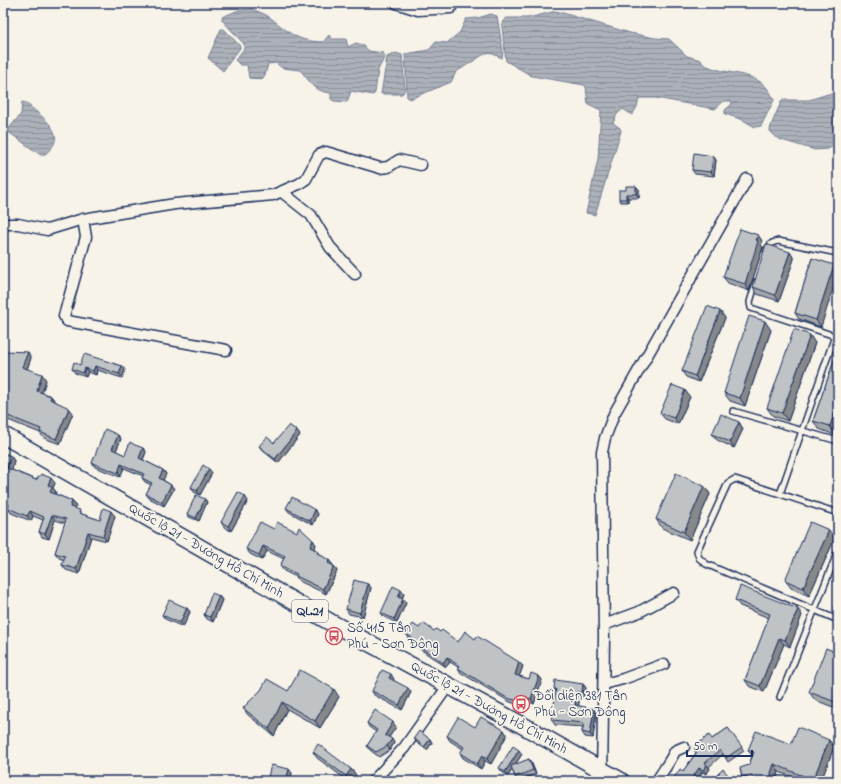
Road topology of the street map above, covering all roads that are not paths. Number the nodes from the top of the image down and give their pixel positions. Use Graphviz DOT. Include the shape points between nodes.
graph roads {
  1 [pos="396,3"];
  2 [pos="451,8"];
  3 [pos="421,165"];
  4 [pos="747,179"];
  5 [pos="282,192"];
  6 [pos="83,219"];
  7 [pos="3,224"];
  8 [pos="765,253"];
  9 [pos="838,253"];
  10 [pos="355,274"];
  11 [pos="758,274"];
  12 [pos="838,327"];
  13 [pos="837,336"];
  14 [pos="226,350"];
  15 [pos="733,411"];
  16 [pos="802,430"];
  17 [pos="3,436"];
  18 [pos="838,440"];
  19 [pos="780,494"];
  20 [pos="838,513"];
  21 [pos="838,551"];
  22 [pos="674,593"];
  23 [pos="813,611"];
  24 [pos="838,620"];
  25 [pos="604,625"];
  26 [pos="664,664"];
  27 [pos="604,684"];
  28 [pos="448,686"];
  29 [pos="780,697"];
  30 [pos="684,747"];
  31 [pos="602,776"];
  32 [pos="373,781"];
  33 [pos="621,781"];
  34 [pos="657,781"];
  1 -- 2 [label="street" via="418,10"];
  3 -- 5 [label="street" via="399,160 388,167 380,168 326,152 319,155 306,179"];
  4 -- 25 [label="street" via="608,427 602,452"];
  5 -- 6 [label="street" via="175,204"];
  5 -- 10 [label="street" via="311,215 330,247"];
  6 -- 7 [label="street" via="47,230 18,224"];
  6 -- 14 [label="street" via="86,237 64,316 66,321"];
  8 -- 9 [label="lane" via="767,246 778,241"];
  11 -- 13 [label="lane" via="750,302 751,308"];
  12 -- 13 [label="lane"];
  13 -- 16 [label="lane"];
  15 -- 16 [label="lane"];
  16 -- 18 [label="lane"];
  16 -- 19 [label="lane"];
  17 -- 28 [label="highway, Quốc lộ 21 - Đường Hồ Chí Minh / QL.21"];
  19 -- 20 [label="lane"];
  19 -- 23 [label="lane" via="741,480 728,483 697,550 699,558 706,564"];
  21 -- 23 [label="lane"];
  22 -- 25 [label="street" via="639,612"];
  23 -- 24 [label="lane"];
  23 -- 29 [label="lane"];
  25 -- 27 [label="street"];
  26 -- 27 [label="street"];
  27 -- 31 [label="street"];
  28 -- 31 [label="highway, Quốc lộ 21 - Đường Hồ Chí Minh / QL.21"];
  28 -- 32 [label="street" via="409,742"];
  30 -- 34 [label="street" via="675,751 669,765"];
  31 -- 33 [label="highway, Quốc lộ 21 - Đường Hồ Chí Minh / QL.21"];
}
